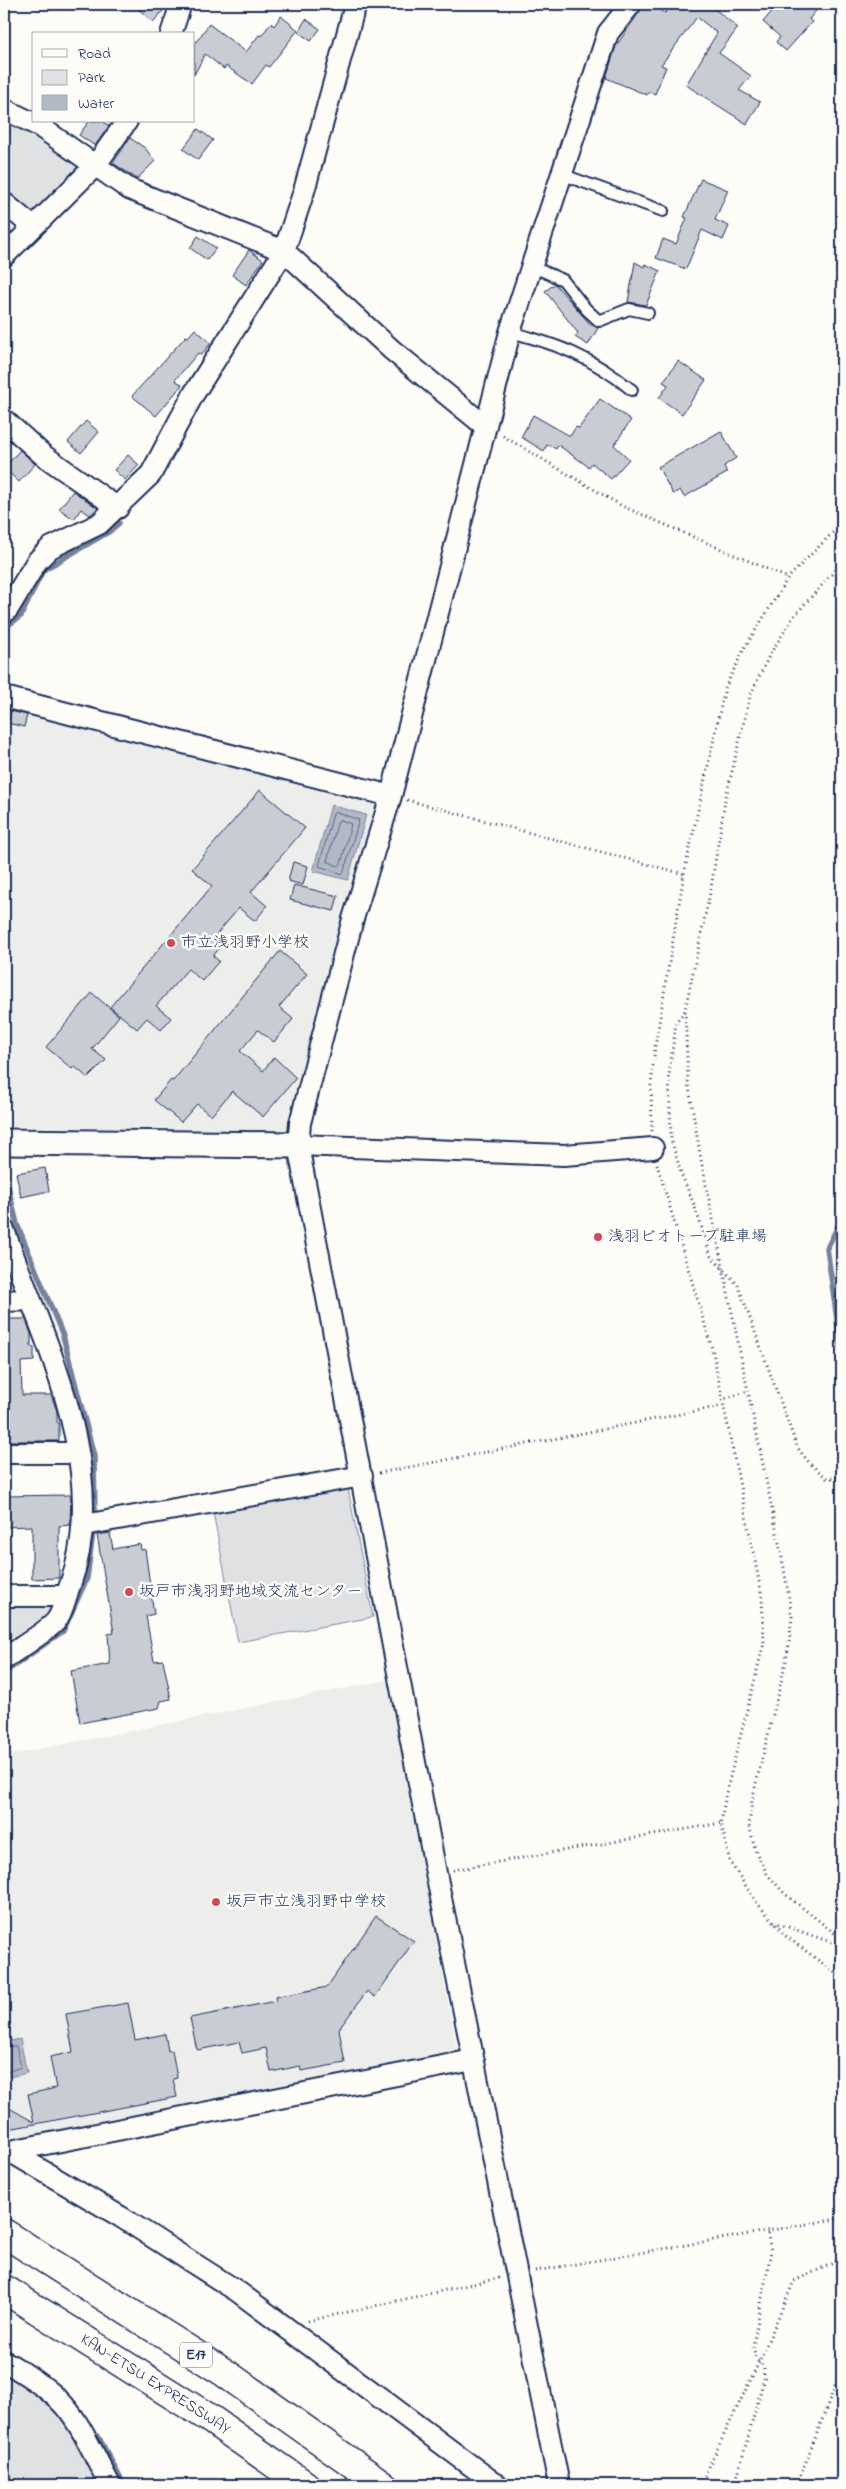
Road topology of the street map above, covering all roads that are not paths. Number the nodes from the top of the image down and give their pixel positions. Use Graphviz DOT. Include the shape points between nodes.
graph roads {
  1 [pos="182,4"];
  2 [pos="358,4"];
  3 [pos="631,4"];
  4 [pos="172,32"];
  5 [pos="4,109"];
  6 [pos="126,122"];
  7 [pos="95,166"];
  8 [pos="561,174"];
  9 [pos="4,203"];
  10 [pos="663,211"];
  11 [pos="32,226"];
  12 [pos="284,251"];
  13 [pos="4,256"];
  14 [pos="532,266"];
  15 [pos="648,313"];
  16 [pos="510,332"];
  17 [pos="632,390"];
  18 [pos="4,420"];
  19 [pos="485,426"];
  20 [pos="118,508"];
  21 [pos="4,612"];
  22 [pos="4,697"];
  23 [pos="391,796"];
  24 [pos="4,1142"];
  25 [pos="298,1144"];
  26 [pos="653,1148"];
  27 [pos="4,1230"];
  28 [pos="29,1300"];
  29 [pos="4,1301"];
  30 [pos="4,1453"];
  31 [pos="77,1453"];
  32 [pos="362,1476"];
  33 [pos="84,1525"];
  34 [pos="4,1596"];
  35 [pos="66,1596"];
  36 [pos="4,1659"];
  37 [pos="473,2060"];
  38 [pos="7,2150"];
  39 [pos="4,2233"];
  40 [pos="4,2288"];
  41 [pos="4,2361"];
  42 [pos="110,2485"];
  43 [pos="304,2485"];
  44 [pos="383,2485"];
  45 [pos="497,2485"];
  46 [pos="559,2485"];
  1 -- 4 [label="street"];
  2 -- 12 [label="street"];
  3 -- 8 [label="street" via="608,33"];
  5 -- 7 [label="street" via="39,126"];
  6 -- 7 [label="street"];
  7 -- 11 [label="street"];
  7 -- 12 [label="street" via="129,189"];
  8 -- 10 [label="lane"];
  8 -- 14 [label="street"];
  9 -- 11 [label="street"];
  11 -- 13 [label="street"];
  12 -- 19 [label="street" via="392,350"];
  12 -- 20 [label="street" via="193,395 151,474"];
  14 -- 15 [label="lane" via="563,280 600,321 629,310"];
  14 -- 16 [label="street"];
  16 -- 17 [label="lane" via="582,355"];
  16 -- 19 [label="street"];
  18 -- 20 [label="street" via="43,455"];
  19 -- 23 [label="street"];
  20 -- 21 [label="street" via="100,524 50,548"];
  22 -- 23 [label="street"];
  23 -- 25 [label="street" via="353,919 300,1123"];
  24 -- 25 [label="street"];
  25 -- 26 [label="street" via="564,1155"];
  25 -- 32 [label="street"];
  27 -- 28 [label="street"];
  28 -- 29 [label="street"];
  28 -- 31 [label="street" via="65,1393"];
  30 -- 31 [label="street"];
  31 -- 33 [label="street"];
  32 -- 33 [label="street"];
  32 -- 37 [label="street"];
  33 -- 35 [label="street" via="76,1568"];
  34 -- 35 [label="street"];
  35 -- 36 [label="street" via="56,1621"];
  37 -- 38 [label="street"];
  37 -- 46 [label="street"];
  38 -- 45 [label="street" via="237,2291"];
  39 -- 44 [label="highway, E17" via="226,2373"];
  40 -- 43 [label="highway, KAN-ETSU EXPRESSWAY" via="209,2418"];
  41 -- 42 [label="street" via="59,2400 73,2418"];
}
